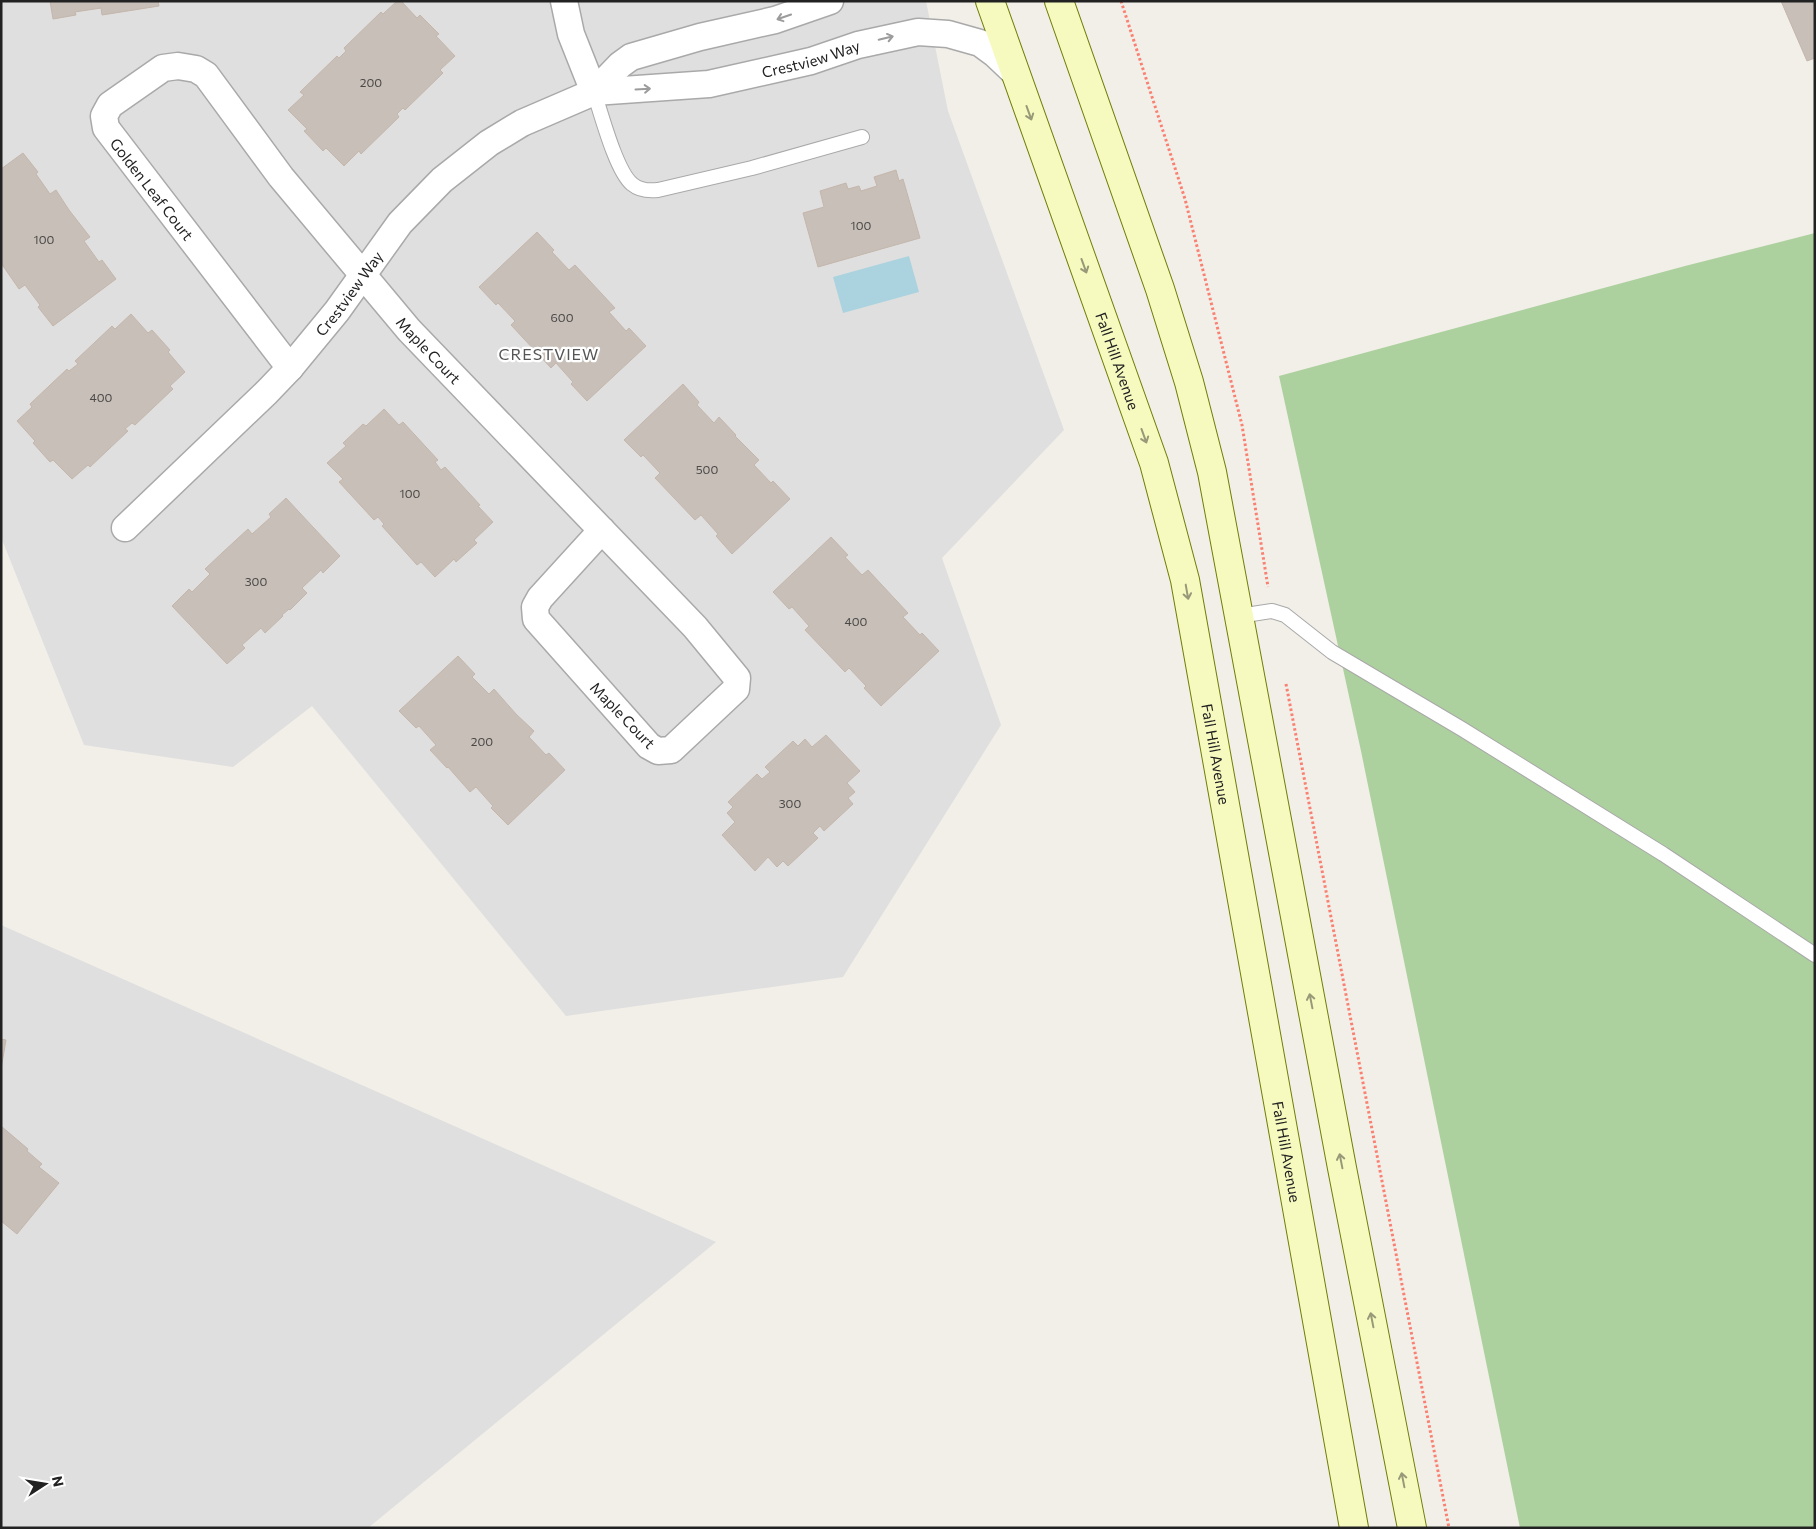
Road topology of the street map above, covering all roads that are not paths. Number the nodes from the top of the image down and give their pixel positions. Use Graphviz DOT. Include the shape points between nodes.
graph roads {
  1 [pos="564,1"];
  2 [pos="830,1"];
  3 [pos="990,1"];
  4 [pos="1059,1"];
  5 [pos="1015,72"];
  6 [pos="594,92"];
  7 [pos="862,138"];
  8 [pos="363,275"];
  9 [pos="290,368"];
  10 [pos="125,528"];
  11 [pos="602,530"];
  12 [pos="1239,616"];
  13 [pos="1815,955"];
  14 [pos="1354,1528"];
  15 [pos="1412,1528"];
  1 -- 6 [label="street" via="571,34"];
  2 -- 6 [label="street, Crestview Way, one-way" via="775,20 631,57"];
  3 -- 5 [label="main road, Fall Hill Avenue"];
  4 -- 12 [label="main road" via="1160,289 1189,382 1212,472"];
  6 -- 5 [label="street, Crestview Way, one-way" via="709,84 811,61 886,38 927,32 980,43"];
  5 -- 14 [label="main road, Fall Hill Avenue, one-way" via="1154,463 1185,580"];
  6 -- 7 [label="lane" via="622,172 633,184 648,191 752,168"];
  6 -- 8 [label="street, Crestview Way" via="522,122 442,180 400,223"];
  8 -- 9 [label="street, Crestview Way"];
  8 -- 9 [label="street, Golden Leaf Court" via="281,177 206,75 196,69 178,66 163,68 110,105 104,116 106,128"];
  8 -- 11 [label="street, Maple Court" via="409,330"];
  9 -- 10 [label="street, Crestview Way"];
  11 -- 11 [label="street, Maple Court" via="695,627 737,678 736,689 671,750 658,751 649,746 536,618 535,606 540,598"];
  12 -- 13 [label="lane" via="1272,611 1286,615 1332,652 1655,849"];
  15 -- 12 [label="main road, one-way"];
}
